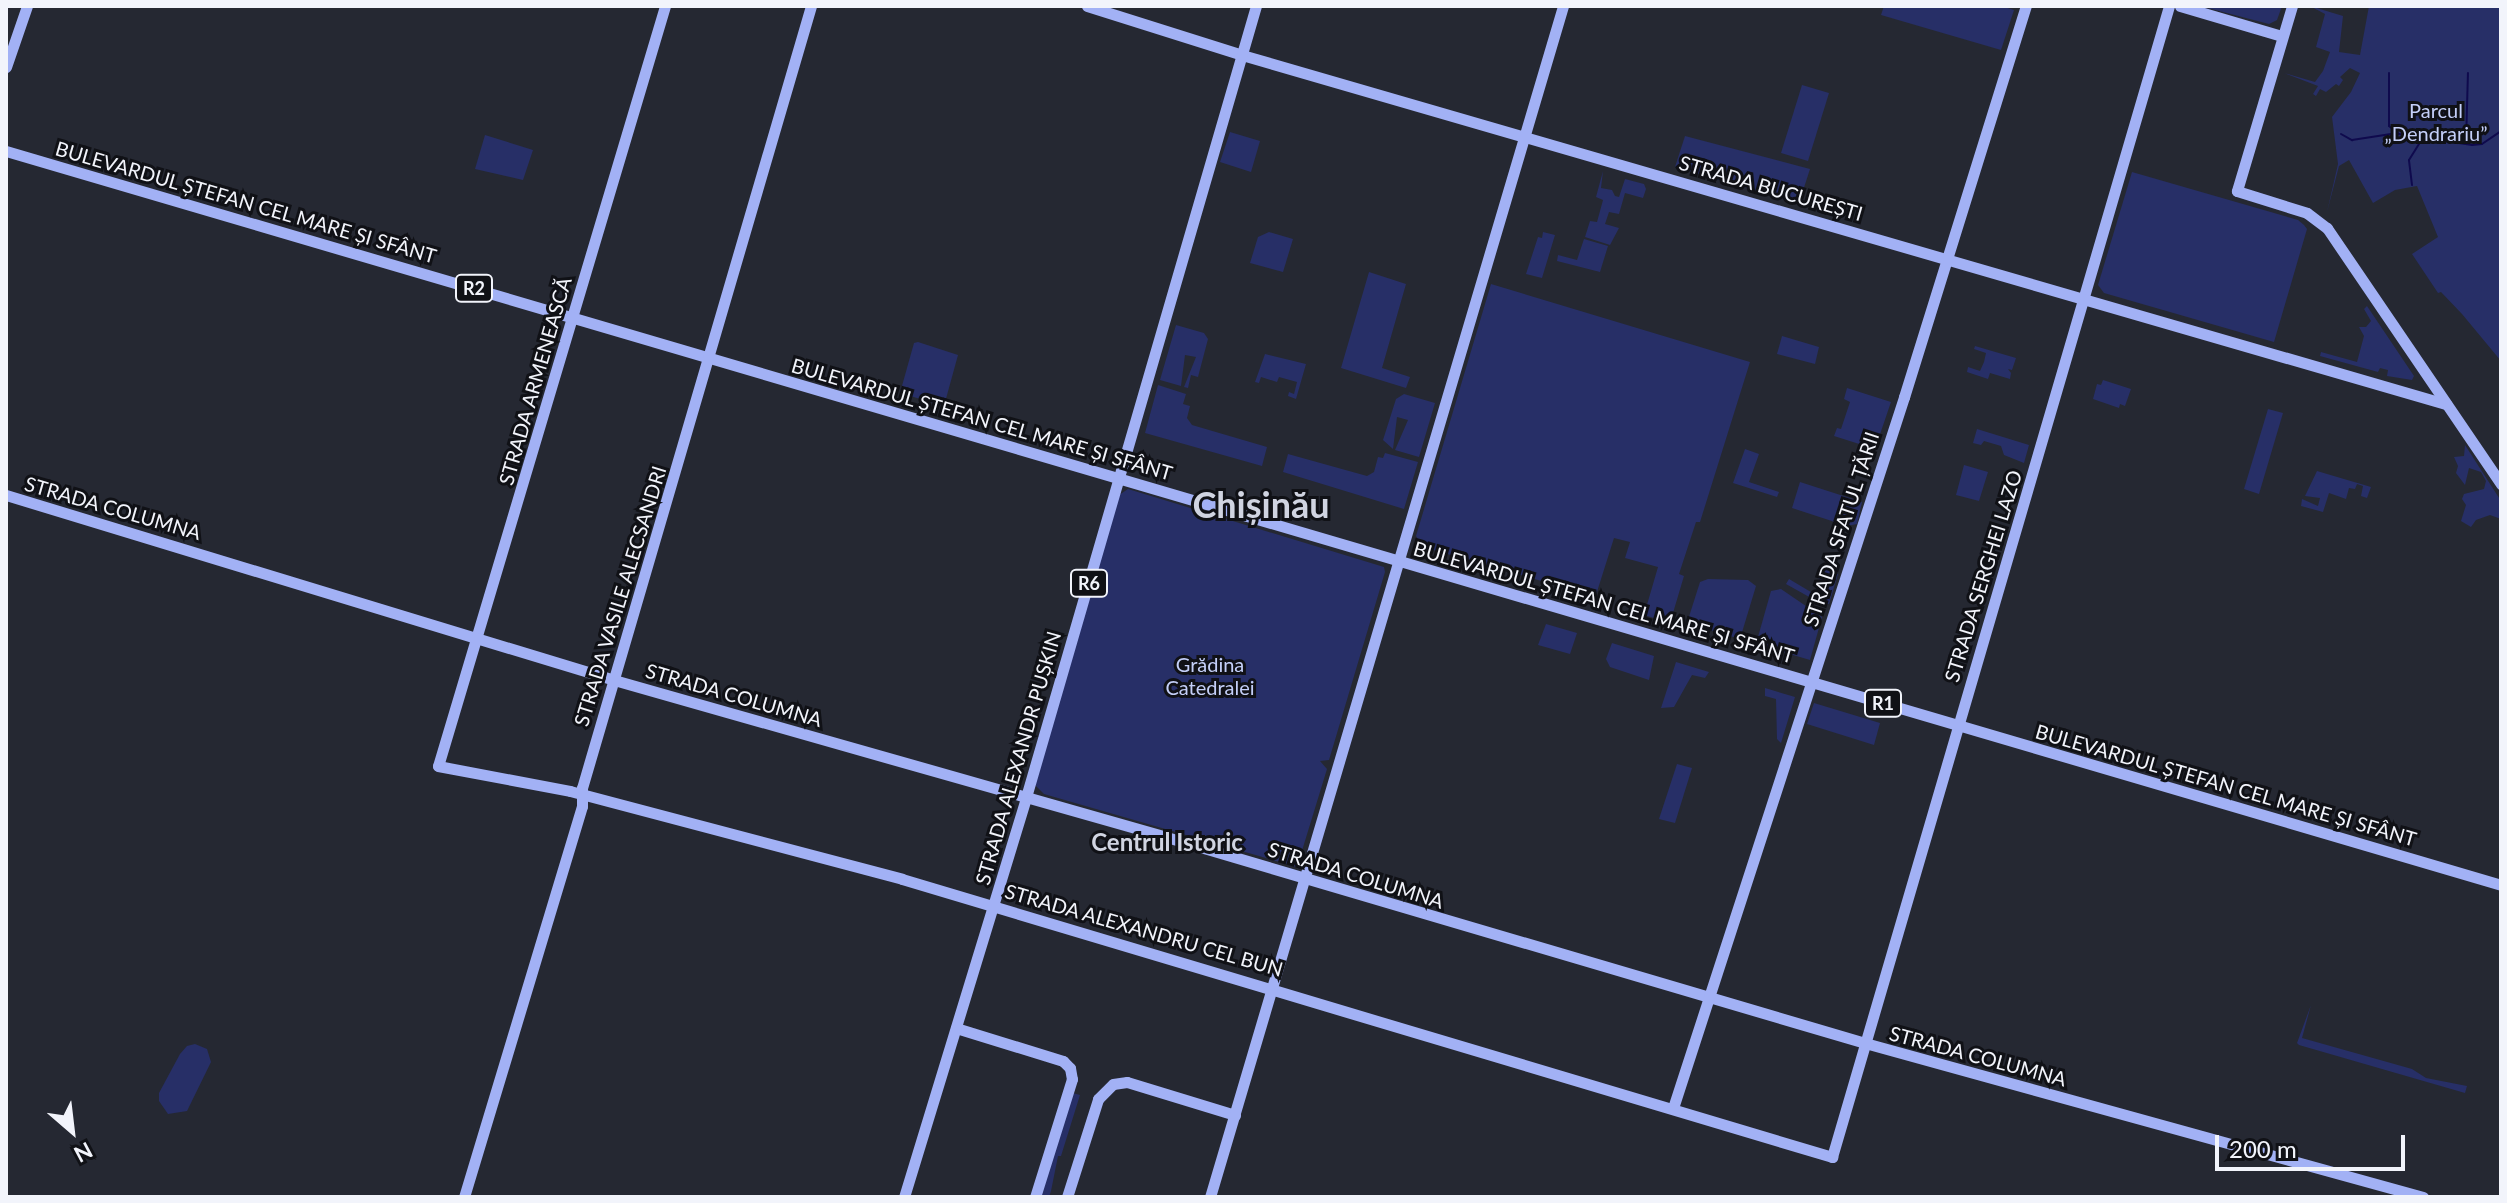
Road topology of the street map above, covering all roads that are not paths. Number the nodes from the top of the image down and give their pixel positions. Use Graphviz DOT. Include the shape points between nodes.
graph roads {
  1 [pos="27,6"];
  2 [pos="665,6"];
  3 [pos="811,6"];
  4 [pos="1087,6"];
  5 [pos="1256,6"];
  6 [pos="1563,6"];
  7 [pos="2026,6"];
  8 [pos="2169,6"];
  9 [pos="2180,6"];
  10 [pos="2292,6"];
  11 [pos="2282,36"];
  12 [pos="1242,55"];
  13 [pos="6,67"];
  14 [pos="1523,136"];
  15 [pos="6,151"];
  16 [pos="1946,257"];
  17 [pos="2084,299"];
  18 [pos="572,317"];
  19 [pos="711,357"];
  20 [pos="2421,366"];
  21 [pos="2399,390"];
  22 [pos="2446,404"];
  23 [pos="1119,478"];
  24 [pos="2501,484"];
  25 [pos="6,495"];
  26 [pos="1398,560"];
  27 [pos="477,636"];
  28 [pos="614,680"];
  29 [pos="1810,682"];
  30 [pos="1957,725"];
  31 [pos="438,766"];
  32 [pos="582,795"];
  33 [pos="1026,797"];
  34 [pos="1303,877"];
  35 [pos="2501,885"];
  36 [pos="993,905"];
  37 [pos="1271,987"];
  38 [pos="1708,996"];
  39 [pos="956,1028"];
  40 [pos="1865,1043"];
  41 [pos="1673,1108"];
  42 [pos="1235,1115"];
  43 [pos="1832,1157"];
  44 [pos="464,1197"];
  45 [pos="904,1197"];
  46 [pos="1035,1197"];
  47 [pos="1067,1197"];
  48 [pos="1210,1197"];
  49 [pos="2423,1197"];
  1 -- 13 [label="main road"];
  2 -- 18 [label="main road, STRADA ARMENEASCĂ"];
  3 -- 19 [label="main road, STRADA VASILE ALECSANDRI"];
  4 -- 12 [label="main road, STRADA BUCUREȘTI"];
  5 -- 12 [label="main road, STRADA ALEXANDR PUȘKIN"];
  6 -- 14 [label="main road"];
  7 -- 16 [label="main road, STRADA SFATUL ȚĂRII"];
  8 -- 17 [label="main road, STRADA SERGHEI LAZO"];
  9 -- 11 [label="main road"];
  10 -- 11 [label="main road"];
  11 -- 20 [label="main road" via="2237,191 2323,223"];
  12 -- 14 [label="main road, STRADA BUCUREȘTI"];
  12 -- 23 [label="main road, STRADA ALEXANDR PUȘKIN"];
  14 -- 16 [label="main road, STRADA BUCUREȘTI"];
  14 -- 26 [label="main road"];
  15 -- 18 [label="main road, BULEVARDUL ȘTEFAN CEL MARE ȘI SFÂNT / R2"];
  16 -- 17 [label="main road, STRADA BUCUREȘTI"];
  16 -- 29 [label="main road, STRADA SFATUL ȚĂRII"];
  17 -- 21 [label="main road, STRADA BUCUREȘTI"];
  17 -- 30 [label="main road, STRADA SERGHEI LAZO"];
  18 -- 19 [label="main road, BULEVARDUL ȘTEFAN CEL MARE ȘI SFÂNT / R2"];
  18 -- 27 [label="main road, STRADA ARMENEASCĂ"];
  19 -- 23 [label="main road, BULEVARDUL ȘTEFAN CEL MARE ȘI SFÂNT / R2"];
  19 -- 28 [label="main road, STRADA VASILE ALECSANDRI"];
  20 -- 21 [label="main road" via="2423,379 2417,387"];
  20 -- 22 [label="main road"];
  21 -- 22 [label="main road, STRADA BUCUREȘTI"];
  22 -- 24 [label="main road"];
  23 -- 26 [label="main road, BULEVARDUL ȘTEFAN CEL MARE ȘI SFÂNT / R1"];
  23 -- 33 [label="main road, STRADA ALEXANDR PUȘKIN / R6"];
  25 -- 27 [label="main road, STRADA COLUMNA"];
  26 -- 29 [label="main road, BULEVARDUL ȘTEFAN CEL MARE ȘI SFÂNT / R1"];
  26 -- 34 [label="main road"];
  27 -- 28 [label="main road, STRADA COLUMNA"];
  27 -- 31 [label="main road, STRADA ARMENEASCĂ"];
  28 -- 32 [label="main road, STRADA VASILE ALECSANDRI"];
  28 -- 33 [label="main road, STRADA COLUMNA"];
  29 -- 30 [label="main road, BULEVARDUL ȘTEFAN CEL MARE ȘI SFÂNT / R1"];
  29 -- 38 [label="main road, STRADA SFATUL ȚĂRII"];
  30 -- 35 [label="main road, BULEVARDUL ȘTEFAN CEL MARE ȘI SFÂNT / R1"];
  30 -- 40 [label="main road, STRADA SERGHEI LAZO"];
  31 -- 32 [label="main road, STRADA ALEXANDRU CEL BUN"];
  32 -- 36 [label="main road, STRADA ALEXANDRU CEL BUN"];
  32 -- 44 [label="main road, STRADA VASILE ALECSANDRI"];
  33 -- 34 [label="main road, STRADA COLUMNA"];
  33 -- 36 [label="main road, STRADA ALEXANDR PUȘKIN / R6"];
  34 -- 37 [label="main road"];
  34 -- 38 [label="main road, STRADA COLUMNA"];
  36 -- 37 [label="main road, STRADA ALEXANDRU CEL BUN"];
  36 -- 39 [label="main road, STRADA ALEXANDR PUȘKIN / R6"];
  37 -- 41 [label="main road, STRADA ALEXANDRU CEL BUN"];
  37 -- 42 [label="main road"];
  38 -- 40 [label="main road, STRADA COLUMNA"];
  38 -- 41 [label="main road, STRADA SFATUL ȚĂRII"];
  39 -- 45 [label="main road, STRADA ALEXANDR PUȘKIN"];
  39 -- 46 [label="main road" via="1067,1064 1072,1079"];
  40 -- 43 [label="main road, STRADA SERGHEI LAZO"];
  40 -- 49 [label="main road, STRADA COLUMNA"];
  41 -- 43 [label="main road, STRADA ALEXANDRU CEL BUN"];
  42 -- 47 [label="main road" via="1127,1082 1110,1086 1098,1099"];
  42 -- 48 [label="main road"];
}
